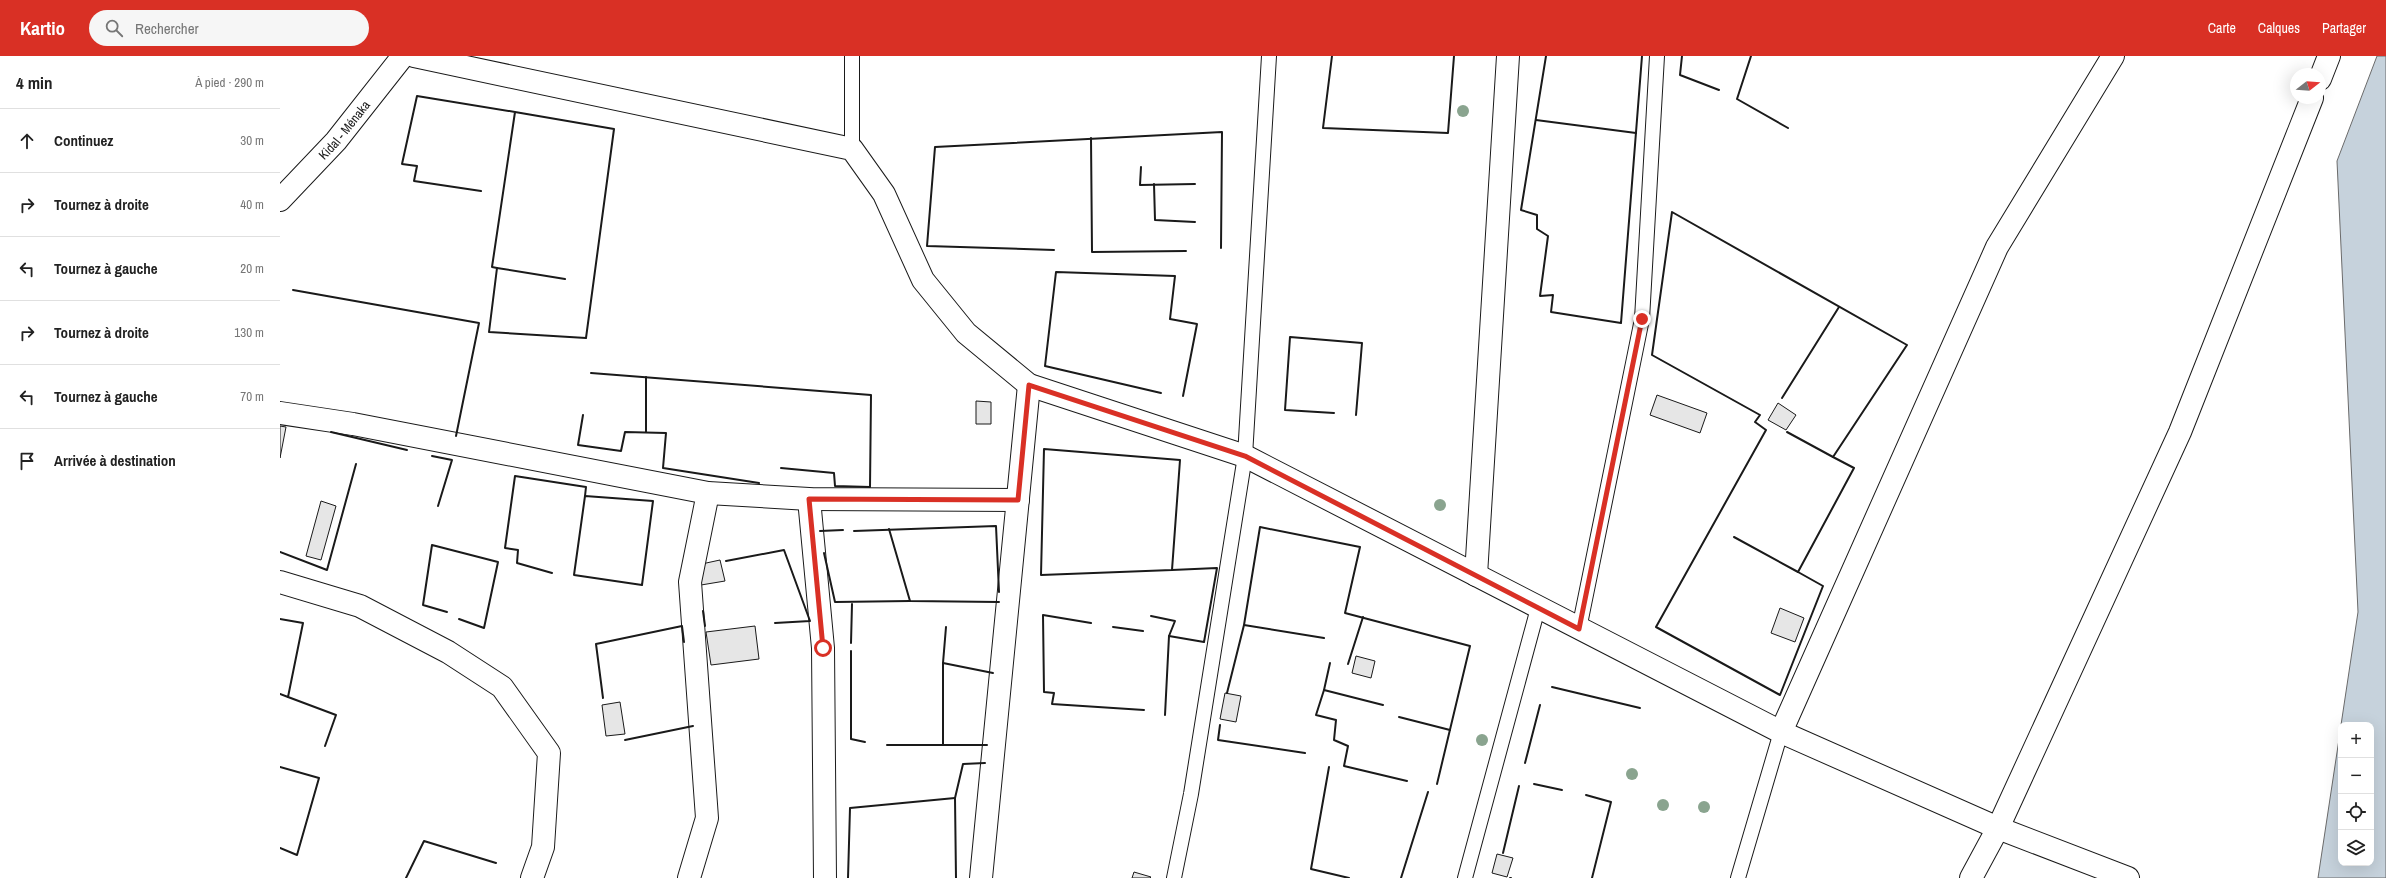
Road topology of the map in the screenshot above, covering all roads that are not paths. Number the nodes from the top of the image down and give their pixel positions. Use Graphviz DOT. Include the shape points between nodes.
graph roads {
  1 [pos="403,56"];
  2 [pos="414,56"];
  3 [pos="852,56"];
  4 [pos="1269,56"];
  5 [pos="1508,56"];
  6 [pos="1657,56"];
  7 [pos="2113,56"];
  8 [pos="2329,56"];
  9 [pos="2324,68"];
  10 [pos="2310,104"];
  11 [pos="852,149"];
  12 [pos="280,200"];
  13 [pos="1029,385"];
  14 [pos="280,413"];
  15 [pos="1245,456"];
  16 [pos="708,493"];
  17 [pos="809,499"];
  18 [pos="1018,500"];
  19 [pos="1476,575"];
  20 [pos="280,582"];
  21 [pos="1538,608"];
  22 [pos="1579,629"];
  23 [pos="1781,732"];
  24 [pos="1998,828"];
  25 [pos="532,878"];
  26 [pos="689,878"];
  27 [pos="825,878"];
  28 [pos="981,878"];
  29 [pos="1174,878"];
  30 [pos="1465,878"];
  31 [pos="1738,878"];
  32 [pos="1971,878"];
  33 [pos="2128,878"];
  1 -- 12 [label="street, Kidal - Ménaka" via="336,141"];
  2 -- 11 [label="street"];
  3 -- 11 [label="lane"];
  4 -- 15 [label="lane"];
  5 -- 19 [label="street"];
  6 -- 22 [label="lane" via="1642,319"];
  7 -- 23 [label="street" via="1997,247"];
  8 -- 9 [label="street"];
  10 -- 24 [label="street" via="2180,432"];
  11 -- 13 [label="street" via="884,194 923,280 966,332"];
  13 -- 15 [label="street"];
  13 -- 18 [label="street"];
  14 -- 16 [label="street" via="353,424"];
  15 -- 19 [label="street"];
  15 -- 29 [label="lane" via="1191,794"];
  16 -- 17 [label="street"];
  16 -- 26 [label="street" via="690,582 707,818"];
  17 -- 18 [label="street"];
  17 -- 27 [label="street" via="823,648"];
  18 -- 28 [label="street"];
  19 -- 21 [label="street"];
  20 -- 25 [label="street" via="360,606 448,652 502,687 549,753 543,847"];
  21 -- 22 [label="street"];
  21 -- 30 [label="lane"];
  22 -- 23 [label="street"];
  23 -- 24 [label="street"];
  23 -- 31 [label="lane"];
  24 -- 32 [label="street"];
  24 -- 33 [label="street"];
}
